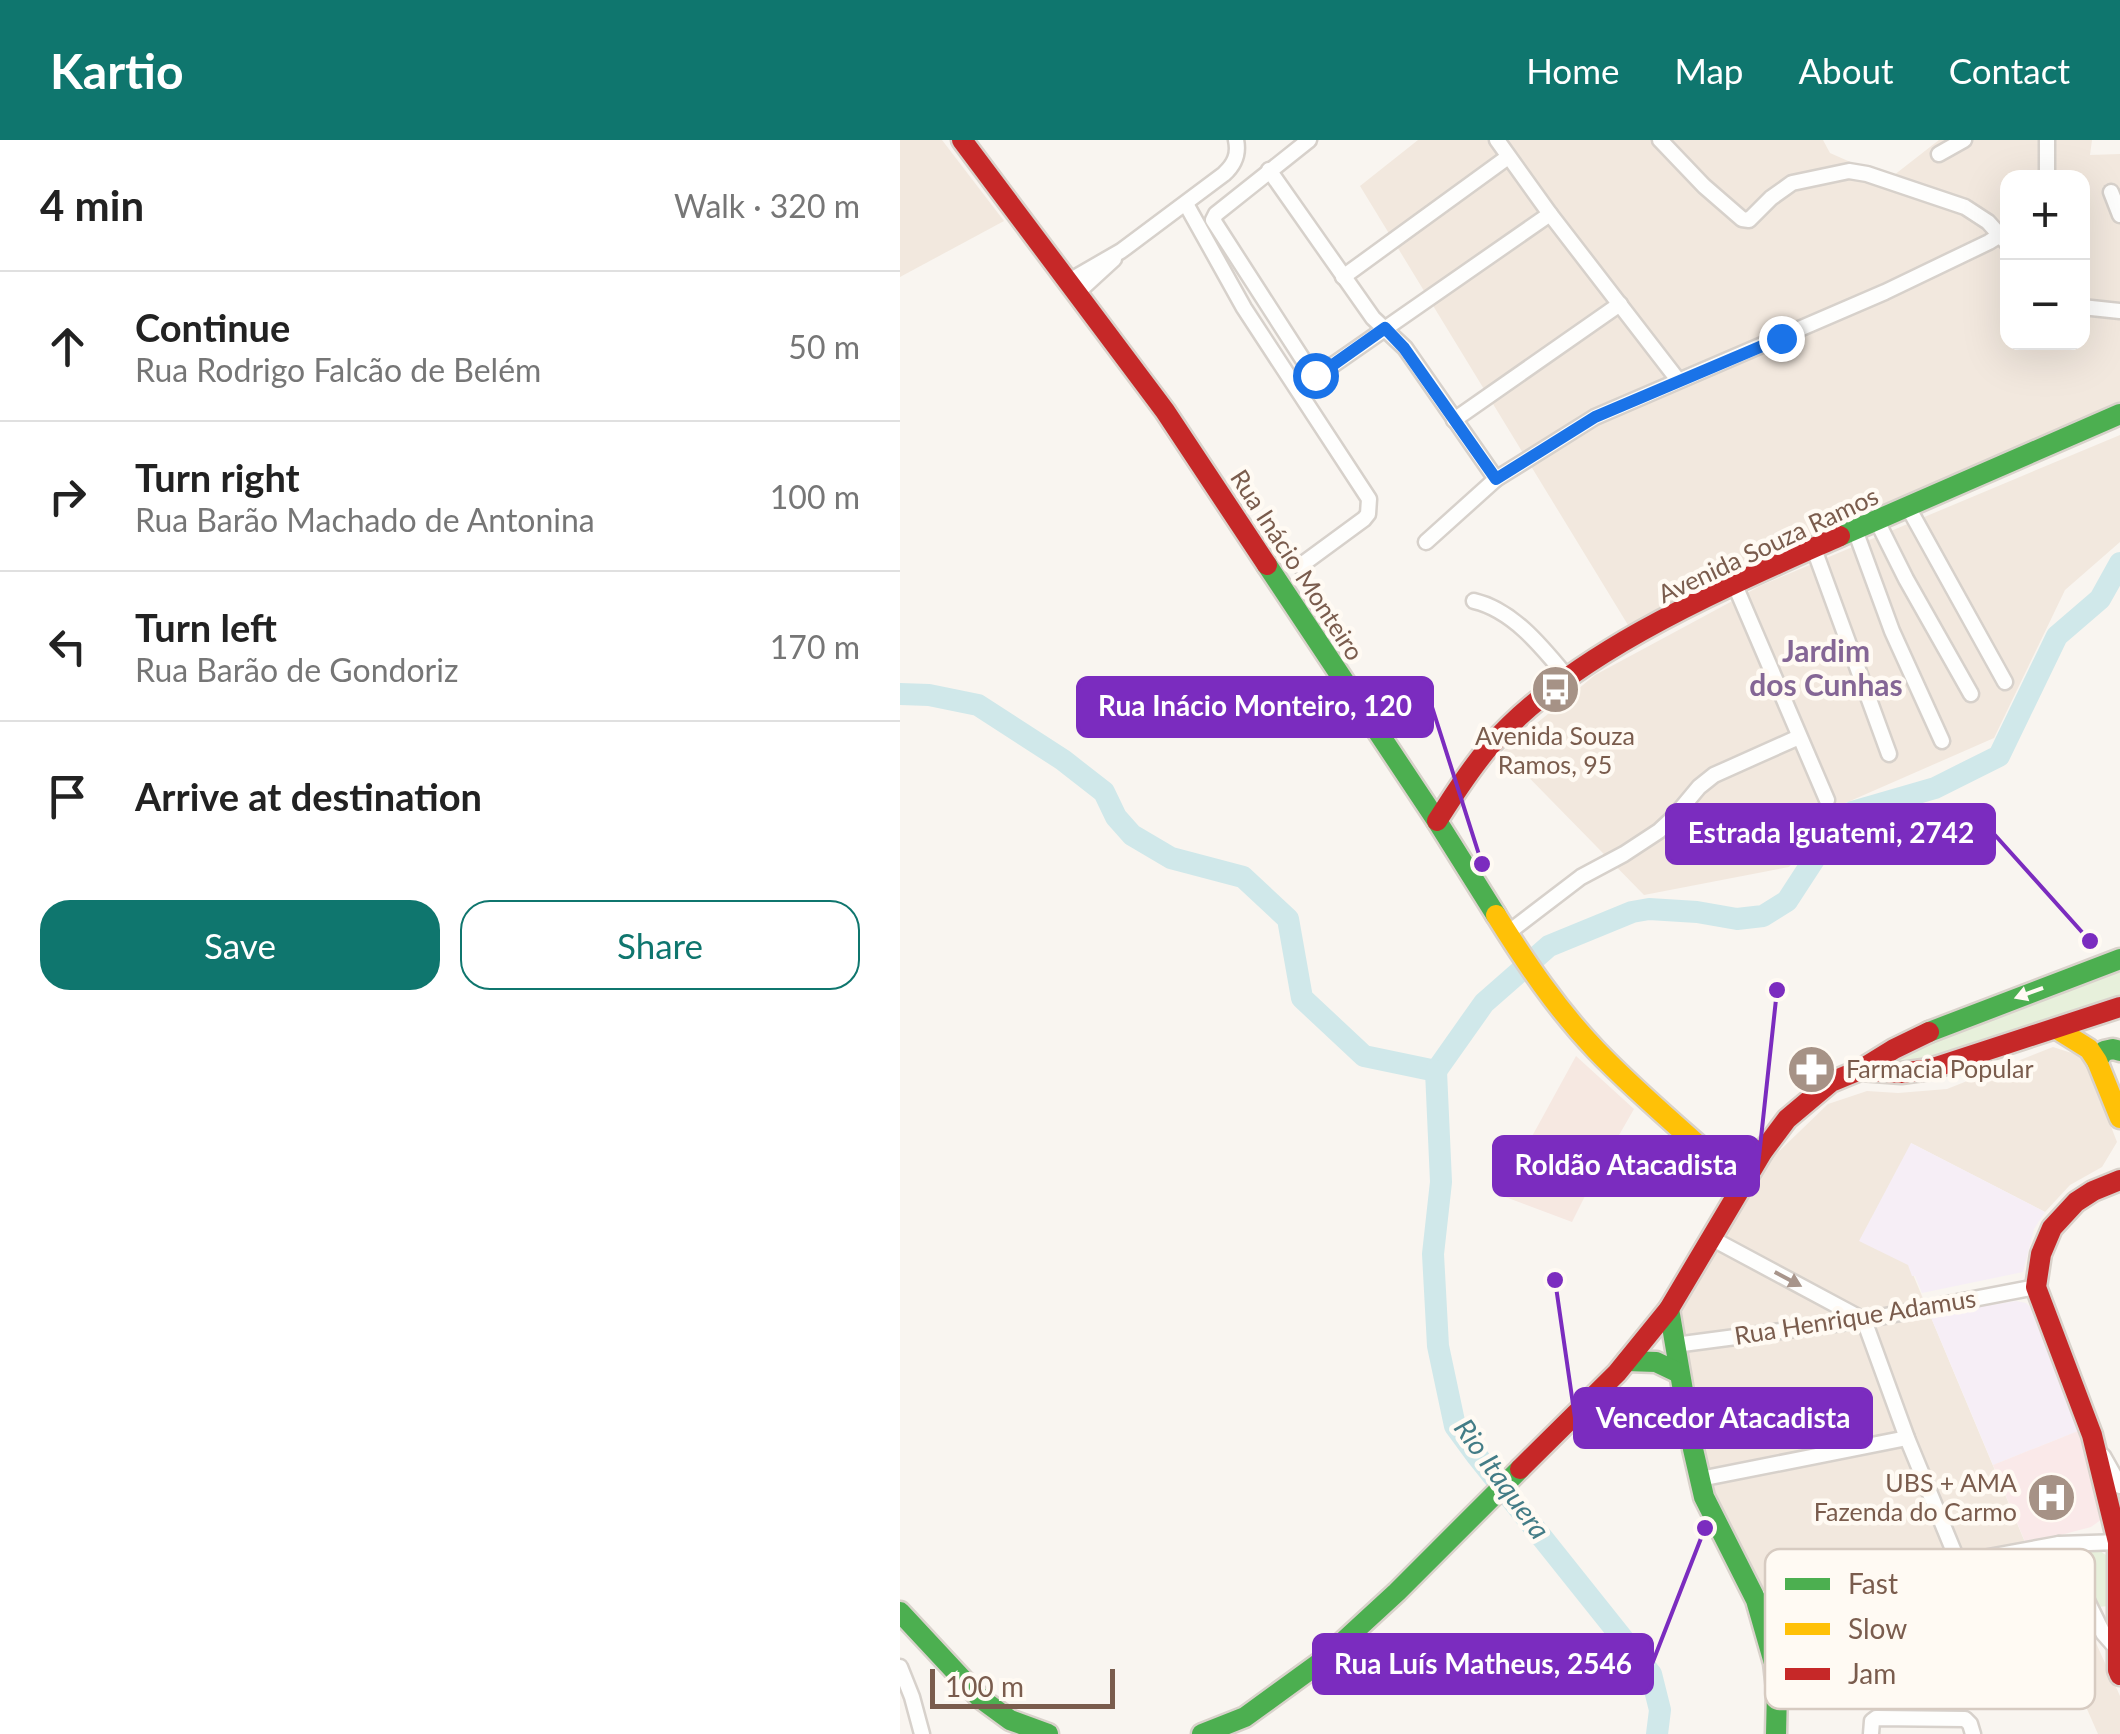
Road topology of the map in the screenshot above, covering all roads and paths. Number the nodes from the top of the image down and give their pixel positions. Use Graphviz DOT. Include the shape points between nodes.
graph roads {
  1 [pos="962,140"];
  2 [pos="1236,140"];
  3 [pos="1309,140"];
  4 [pos="1496,140"];
  5 [pos="1660,140"];
  6 [pos="1964,140"];
  7 [pos="2047,140"];
  8 [pos="1939,154"];
  9 [pos="1508,157"];
  10 [pos="1269,170"];
  11 [pos="2047,170"];
  12 [pos="2111,192"];
  13 [pos="1186,204"];
  14 [pos="1550,214"];
  15 [pos="2120,215"];
  16 [pos="2000,231"];
  17 [pos="2000,239"];
  18 [pos="1343,277"];
  19 [pos="1074,286"];
  20 [pos="1620,304"];
  21 [pos="2090,309"];
  22 [pos="2120,311"];
  23 [pos="1385,328"];
  24 [pos="1678,380"];
  25 [pos="2120,414"];
  26 [pos="1454,420"];
  27 [pos="1496,479"];
  28 [pos="1908,507"];
  29 [pos="1876,521"];
  30 [pos="1855,530"];
  31 [pos="1426,542"];
  32 [pos="1814,550"];
  33 [pos="1300,566"];
  34 [pos="1734,584"];
  35 [pos="1474,600"];
  36 [pos="1567,677"];
  37 [pos="2005,682"];
  38 [pos="1971,694"];
  39 [pos="1799,737"];
  40 [pos="1942,741"];
  41 [pos="1888,754"];
  42 [pos="1827,800"];
  43 [pos="1437,821"];
  44 [pos="1509,932"];
  45 [pos="2120,959"];
  46 [pos="2120,1007"];
  47 [pos="2058,1029"];
  48 [pos="1894,1049"];
  49 [pos="2120,1051"];
  50 [pos="2097,1061"];
  51 [pos="1860,1070"];
  52 [pos="1901,1073"];
  53 [pos="2120,1118"];
  54 [pos="1706,1152"];
  55 [pos="1763,1152"];
  56 [pos="2120,1164"];
  57 [pos="2120,1180"];
  58 [pos="1743,1185"];
  59 [pos="2092,1192"];
  60 [pos="1711,1238"];
  61 [pos="2036,1287"];
  62 [pos="1669,1309"];
  63 [pos="1864,1320"];
  64 [pos="1674,1346"];
  65 [pos="1627,1361"];
  66 [pos="1679,1374"];
  67 [pos="2092,1435"];
  68 [pos="1907,1438"];
  69 [pos="1700,1479"];
  70 [pos="2120,1486"];
  71 [pos="2119,1542"];
  72 [pos="2059,1544"];
  73 [pos="1953,1549"];
  74 [pos="2034,1549"];
  75 [pos="2061,1549"];
  76 [pos="1765,1598"];
  77 [pos="1756,1600"];
  78 [pos="900,1612"];
  79 [pos="2095,1618"];
  80 [pos="1765,1632"];
  81 [pos="2119,1666"];
  82 [pos="900,1667"];
  83 [pos="1777,1709"];
  84 [pos="922,1734"];
  85 [pos="1048,1734"];
  86 [pos="1202,1734"];
  87 [pos="1776,1734"];
  88 [pos="1871,1734"];
  89 [pos="1973,1734"];
  1 -- 19 [label="street, Rua Inácio Monteiro"];
  2 -- 13 [label="street" via="1234,163"];
  3 -- 10 [label="street"];
  4 -- 9 [label="street"];
  5 -- 16 [label="street" via="1742,219 1792,183 1850,171 1966,207"];
  6 -- 8 [label="street"];
  7 -- 11 [label="street"];
  9 -- 14 [label="street"];
  9 -- 18 [label="street"];
  10 -- 18 [label="street"];
  10 -- 23 [label="street" via="1213,220 1309,369 1320,374"];
  12 -- 15 [label="street"];
  13 -- 19 [label="street"];
  13 -- 33 [label="street" via="1244,308 1368,499 1364,519"];
  14 -- 20 [label="street"];
  14 -- 23 [label="street"];
  17 -- 24 [label="street"];
  18 -- 23 [label="street"];
  19 -- 43 [label="street, Rua Inácio Monteiro" via="1165,411"];
  20 -- 24 [label="street"];
  20 -- 26 [label="street"];
  21 -- 22 [label="street"];
  23 -- 26 [label="street"];
  24 -- 27 [label="street" via="1575,428"];
  25 -- 28 [label="street, Avenida Souza Ramos"];
  26 -- 27 [label="street"];
  27 -- 31 [label="street"];
  28 -- 29 [label="street, Avenida Souza Ramos"];
  28 -- 37 [label="street"];
  29 -- 30 [label="street, Avenida Souza Ramos"];
  29 -- 38 [label="street"];
  30 -- 32 [label="street, Avenida Souza Ramos"];
  30 -- 40 [label="street"];
  32 -- 34 [label="street, Avenida Souza Ramos"];
  32 -- 41 [label="street"];
  34 -- 36 [label="street, Avenida Souza Ramos"];
  34 -- 39 [label="street"];
  35 -- 36 [label="street" via="1509,617"];
  36 -- 43 [label="street, Avenida Souza Ramos" via="1478,761"];
  39 -- 42 [label="street"];
  39 -- 44 [label="street" via="1714,774 1658,831 1582,876"];
  43 -- 44 [label="street, Rua Inácio Monteiro"];
  44 -- 54 [label="street, Rua Inácio Monteiro" via="1532,972 1597,1051"];
  45 -- 48 [label="street, one-way"];
  46 -- 47 [label="street"];
  47 -- 50 [label="street"];
  47 -- 52 [label="street"];
  48 -- 51 [label="street"];
  48 -- 52 [label="street" via="1892,1063"];
  49 -- 50 [label="street" via="2104,1050"];
  50 -- 53 [label="street"];
  51 -- 52 [label="street"];
  51 -- 55 [label="street" via="1810,1098"];
  54 -- 55 [label="street"];
  54 -- 58 [label="street, Rua Inácio Monteiro"];
  55 -- 58 [label="street"];
  56 -- 59 [label="street"];
  57 -- 59 [label="street"];
  58 -- 60 [label="street"];
  59 -- 61 [label="street" via="2052,1228"];
  60 -- 62 [label="street"];
  60 -- 63 [label="street, one-way"];
  61 -- 63 [label="street, Rua Henrique Adamus"];
  61 -- 67 [label="street"];
  62 -- 64 [label="street"];
  62 -- 65 [label="street"];
  63 -- 64 [label="street, Rua Henrique Adamus"];
  63 -- 68 [label="street"];
  64 -- 66 [label="street"];
  65 -- 66 [label="street" via="1656,1362"];
  65 -- 86 [label="street" via="1322,1660 1245,1717"];
  66 -- 69 [label="street"];
  67 -- 70 [label="street"];
  67 -- 71 [label="street"];
  68 -- 69 [label="street"];
  68 -- 73 [label="street"];
  69 -- 77 [label="street" via="1706,1504"];
  71 -- 72 [label="street"];
  71 -- 81 [label="street"];
  72 -- 74 [label="street"];
  72 -- 75 [label="street"];
  76 -- 77 [label="street"];
  77 -- 80 [label="street"];
  78 -- 85 [label="street" via="980,1698 1010,1720"];
  79 -- 81 [label="street"];
  82 -- 84 [label="street"];
  83 -- 87 [label="street"];
  88 -- 89 [label="street" via="1876,1718 1965,1720"];
}
